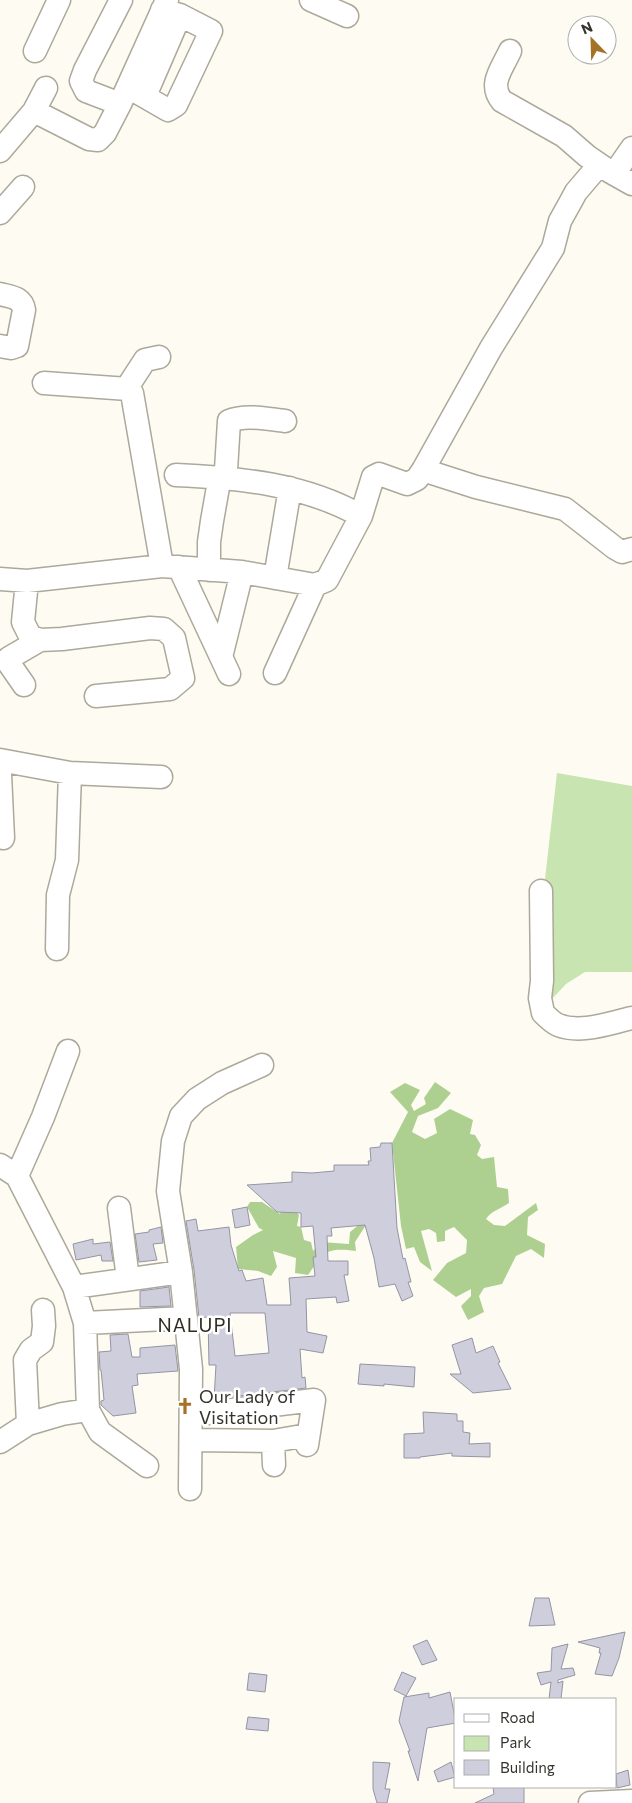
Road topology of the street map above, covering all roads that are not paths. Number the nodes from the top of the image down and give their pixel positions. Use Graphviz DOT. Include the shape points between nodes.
graph roads {
  1 [pos="58,0"];
  2 [pos="121,0"];
  3 [pos="170,8"];
  4 [pos="35,51"];
  5 [pos="510,51"];
  6 [pos="46,88"];
  7 [pos="131,96"];
  8 [pos="34,111"];
  9 [pos="632,148"];
  10 [pos="0,151"];
  11 [pos="615,174"];
  12 [pos="23,187"];
  13 [pos="0,213"];
  14 [pos="0,294"];
  15 [pos="0,346"];
  16 [pos="159,358"];
  17 [pos="44,383"];
  18 [pos="128,389"];
  19 [pos="285,421"];
  20 [pos="423,470"];
  21 [pos="176,476"];
  22 [pos="224,477"];
  23 [pos="290,488"];
  24 [pos="361,516"];
  25 [pos="632,549"];
  26 [pos="170,567"];
  27 [pos="209,570"];
  28 [pos="242,572"];
  29 [pos="275,578"];
  30 [pos="0,579"];
  31 [pos="27,581"];
  32 [pos="316,585"];
  33 [pos="40,640"];
  34 [pos="275,673"];
  35 [pos="24,685"];
  36 [pos="96,696"];
  37 [pos="0,760"];
  38 [pos="70,773"];
  39 [pos="0,774"];
  40 [pos="161,777"];
  41 [pos="8,838"];
  42 [pos="541,891"];
  43 [pos="55,949"];
  44 [pos="632,1018"];
  45 [pos="68,1051"];
  46 [pos="262,1065"];
  47 [pos="9,1171"];
  48 [pos="119,1208"];
  49 [pos="181,1272"];
  50 [pos="128,1279"];
  51 [pos="74,1287"];
  52 [pos="43,1310"];
  53 [pos="186,1318"];
  54 [pos="85,1323"];
  55 [pos="88,1410"];
  56 [pos="191,1415"];
  57 [pos="28,1424"];
  58 [pos="192,1440"];
  59 [pos="273,1440"];
  60 [pos="0,1442"];
  61 [pos="274,1465"];
  62 [pos="147,1466"];
  63 [pos="190,1489"];
  64 [pos="632,1800"];
  65 [pos="590,1803"];
  1 -- 4 [label="street"];
  2 -- 7 [label="street" via="81,81 86,90"];
  3 -- 7 [label="street"];
  3 -- 7 [label="street" via="211,31 176,106 168,110"];
  5 -- 11 [label="street" via="495,84 496,94 502,101 564,136"];
  6 -- 8 [label="street"];
  7 -- 8 [label="street" via="98,140 88,139"];
  8 -- 10 [label="street"];
  9 -- 11 [label="street"];
  11 -- 20 [label="street" via="576,192 560,221 553,248 491,348"];
  12 -- 13 [label="street"];
  14 -- 15 [label="street" via="20,300 24,310 17,346"];
  16 -- 18 [label="street" via="145,360"];
  17 -- 18 [label="street"];
  18 -- 26 [label="street" via="134,398"];
  19 -- 22 [label="street" via="240,418 229,421"];
  20 -- 24 [label="street" via="417,479 407,484 379,474 372,478"];
  20 -- 25 [label="street" via="565,510 615,548 622,552"];
  21 -- 22 [label="street"];
  22 -- 23 [label="street"];
  22 -- 27 [label="street" via="215,499"];
  23 -- 24 [label="street" via="326,499"];
  23 -- 29 [label="street"];
  24 -- 32 [label="street" via="327,580"];
  26 -- 27 [label="street"];
  26 -- 28 [label="street" via="225,665"];
  26 -- 31 [label="street"];
  27 -- 28 [label="street"];
  28 -- 29 [label="street"];
  29 -- 32 [label="street"];
  30 -- 31 [label="street"];
  31 -- 33 [label="street" via="23,622 30,636"];
  32 -- 34 [label="street"];
  33 -- 35 [label="street" via="9,658 8,662"];
  33 -- 36 [label="street" via="150,628 164,629 174,638 183,678 176,685 170,689"];
  37 -- 38 [label="street"];
  38 -- 40 [label="street"];
  38 -- 43 [label="street" via="67,860 58,895"];
  39 -- 41 [label="street"];
  42 -- 44 [label="street" via="540,998 543,1013 557,1025 573,1028"];
  45 -- 47 [label="street" via="43,1117"];
  46 -- 49 [label="street" via="197,1098 177,1126 168,1191"];
  47 -- 51 [label="street"];
  48 -- 50 [label="street"];
  49 -- 50 [label="street"];
  49 -- 53 [label="street"];
  50 -- 51 [label="street"];
  51 -- 54 [label="street"];
  52 -- 57 [label="street" via="42,1342 27,1355 24,1365"];
  53 -- 54 [label="street"];
  53 -- 56 [label="street"];
  54 -- 55 [label="street"];
  55 -- 57 [label="street"];
  55 -- 62 [label="street" via="100,1432"];
  56 -- 58 [label="street"];
  56 -- 59 [label="street" via="314,1400 307,1440"];
  57 -- 60 [label="street"];
  58 -- 59 [label="street"];
  58 -- 63 [label="street"];
  59 -- 61 [label="street"];
  64 -- 65 [label="street"];
}
